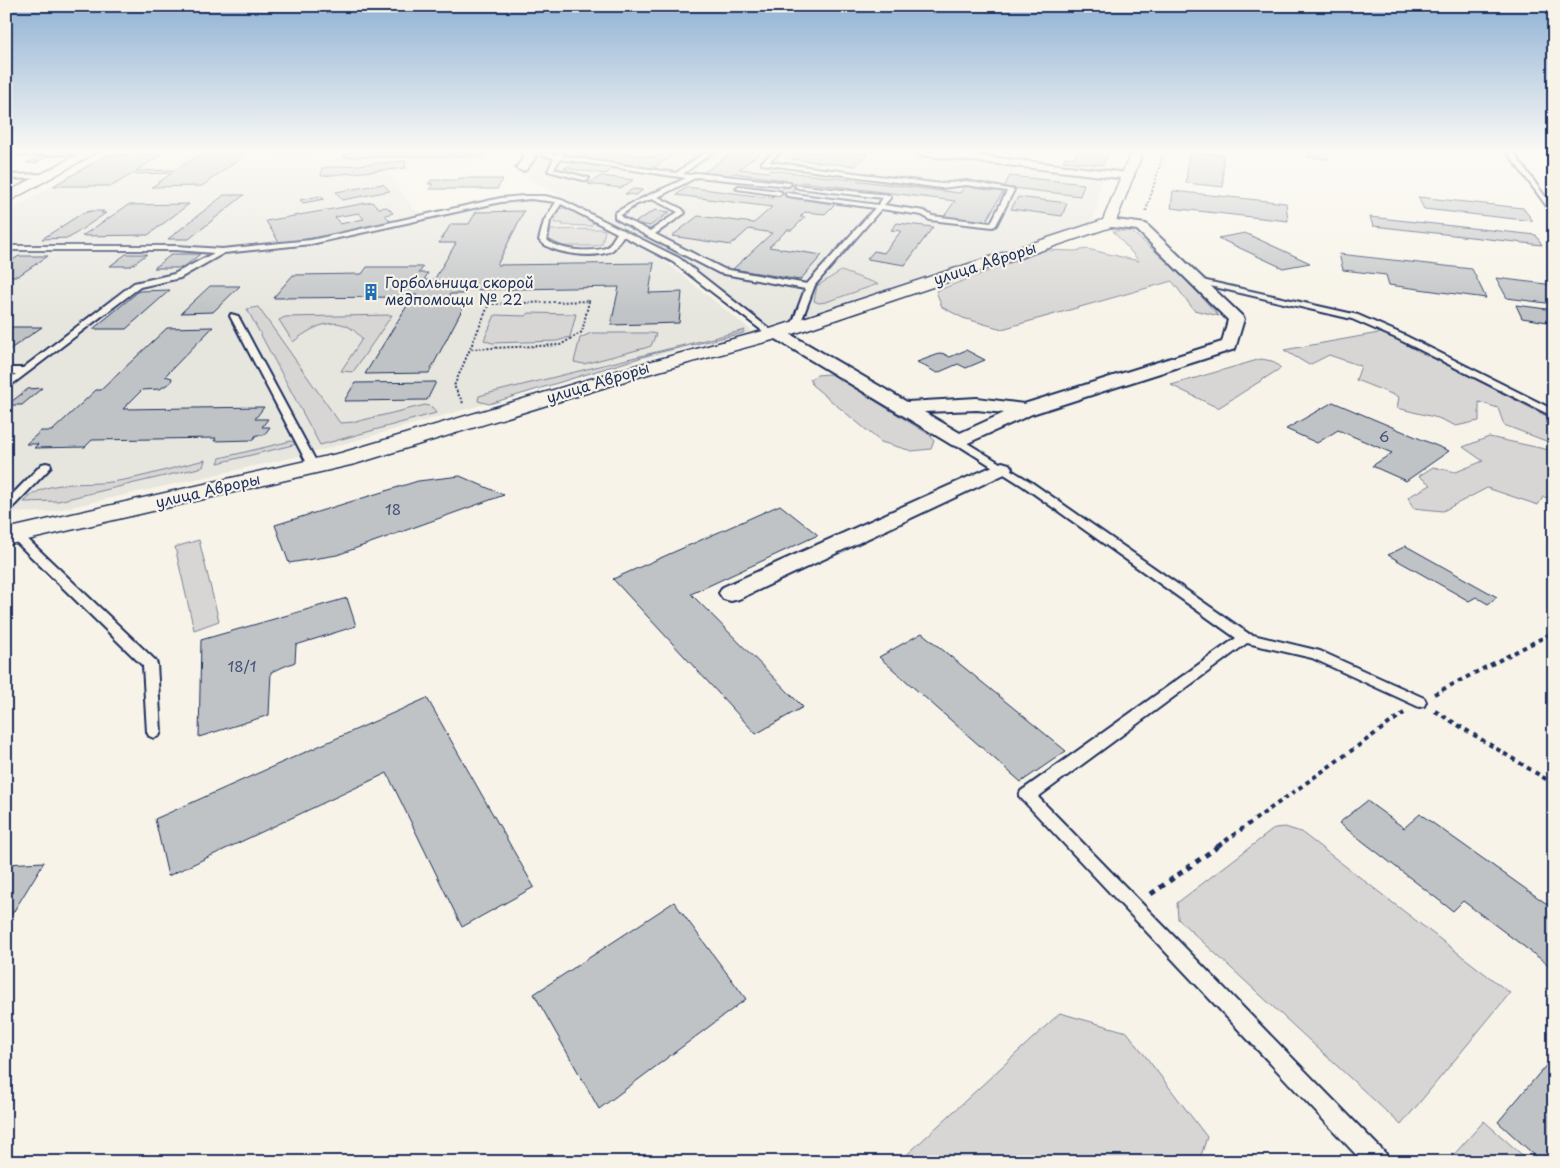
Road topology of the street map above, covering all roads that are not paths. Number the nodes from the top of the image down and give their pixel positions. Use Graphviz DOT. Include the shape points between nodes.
graph roads {
  1 [pos="471,207"];
  2 [pos="556,207"];
  3 [pos="571,207"];
  4 [pos="629,207"];
  5 [pos="673,207"];
  6 [pos="877,207"];
  7 [pos="880,207"];
  8 [pos="1003,207"];
  9 [pos="1115,207"];
  10 [pos="1108,223"];
  11 [pos="622,231"];
  12 [pos="649,235"];
  13 [pos="6,248"];
  14 [pos="222,251"];
  15 [pos="1196,280"];
  16 [pos="810,286"];
  17 [pos="234,316"];
  18 [pos="781,332"];
  19 [pos="6,371"];
  20 [pos="26,371"];
  21 [pos="6,386"];
  22 [pos="904,408"];
  23 [pos="1026,410"];
  24 [pos="1554,414"];
  25 [pos="959,441"];
  26 [pos="46,466"];
  27 [pos="314,467"];
  28 [pos="1002,468"];
  29 [pos="6,508"];
  30 [pos="11,536"];
  31 [pos="731,593"];
  32 [pos="1245,638"];
  33 [pos="1419,702"];
  34 [pos="154,732"];
  35 [pos="1378,1162"];
  1 -- 14 [label="lane" via="311,242"];
  2 -- 11 [label="lane" via="546,221 545,244 562,250 607,250"];
  3 -- 11 [label="lane"];
  4 -- 12 [label="lane" via="617,214 618,218"];
  5 -- 12 [label="lane" via="682,213"];
  6 -- 7 [label="lane"];
  7 -- 8 [label="lane" via="924,213 930,218 993,225"];
  7 -- 16 [label="lane"];
  9 -- 10 [label="street"];
  10 -- 15 [label="street" via="1141,227"];
  10 -- 18 [label="street, улица Авроры"];
  11 -- 18 [label="lane" via="676,260"];
  12 -- 16 [label="lane" via="722,271"];
  13 -- 14 [label="lane"];
  14 -- 20 [label="lane" via="177,276 137,284"];
  15 -- 23 [label="street" via="1236,319 1229,345"];
  15 -- 24 [label="lane" via="1355,317 1401,336"];
  16 -- 18 [label="lane"];
  17 -- 27 [label="lane"];
  18 -- 22 [label="street"];
  18 -- 27 [label="street, улица Авроры"];
  19 -- 20 [label="lane"];
  20 -- 21 [label="lane"];
  22 -- 23 [label="street" via="977,404"];
  22 -- 25 [label="street"];
  23 -- 25 [label="street"];
  25 -- 28 [label="lane"];
  26 -- 29 [label="lane"];
  27 -- 30 [label="street, улица Авроры"];
  28 -- 31 [label="street"];
  28 -- 32 [label="lane"];
  30 -- 34 [label="lane" via="150,664"];
  32 -- 33 [label="lane" via="1314,654"];
  32 -- 35 [label="lane" via="1027,796"];
}
